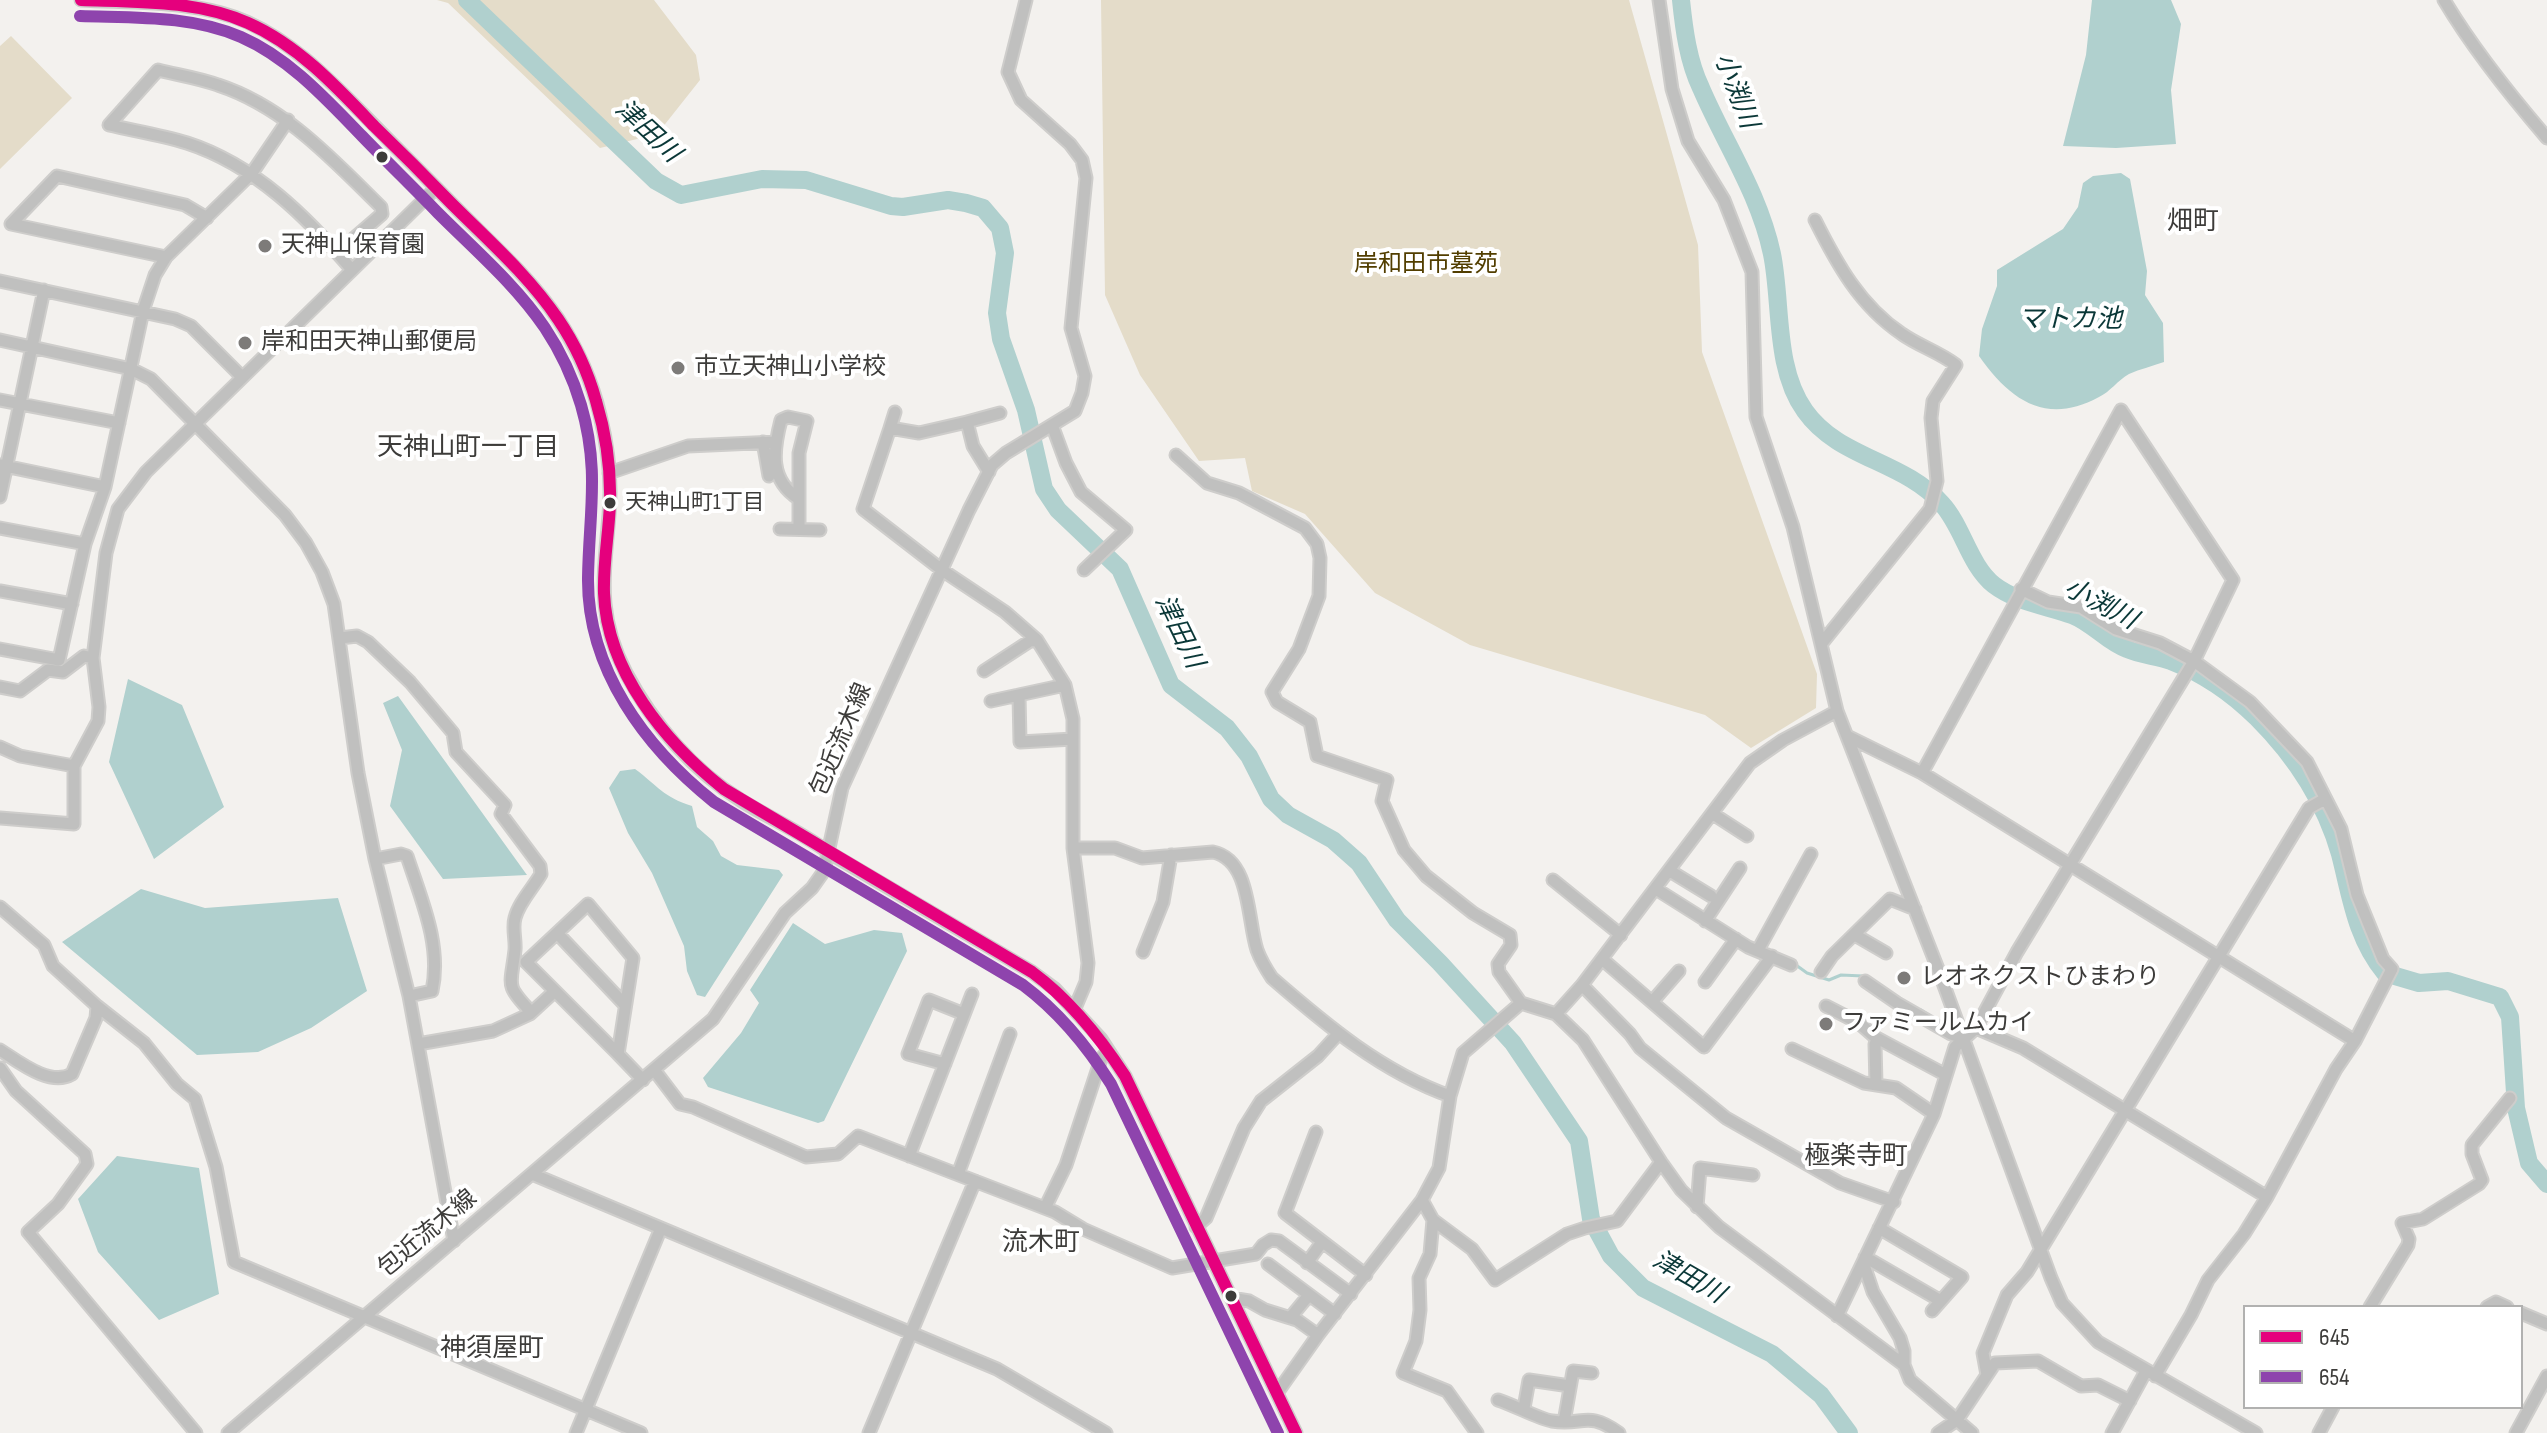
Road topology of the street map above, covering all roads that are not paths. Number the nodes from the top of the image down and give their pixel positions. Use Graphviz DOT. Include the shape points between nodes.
graph roads {
  1 [pos="81,0"];
  2 [pos="1026,0"];
  3 [pos="1659,0"];
  4 [pos="2444,0"];
  5 [pos="288,120"];
  6 [pos="2547,138"];
  7 [pos="252,173"];
  8 [pos="436,188"];
  9 [pos="207,218"];
  10 [pos="1815,220"];
  11 [pos="337,253"];
  12 [pos="166,257"];
  13 [pos="352,270"];
  14 [pos="0,281"];
  15 [pos="44,290"];
  16 [pos="143,311"];
  17 [pos="0,340"];
  18 [pos="33,346"];
  19 [pos="131,369"];
  20 [pos="242,377"];
  21 [pos="0,400"];
  22 [pos="20,404"];
  23 [pos="895,412"];
  24 [pos="1000,413"];
  25 [pos="967,422"];
  26 [pos="119,423"];
  27 [pos="195,423"];
  28 [pos="1049,427"];
  29 [pos="890,428"];
  30 [pos="769,442"];
  31 [pos="1176,455"];
  32 [pos="3,466"];
  33 [pos="989,472"];
  34 [pos="609,473"];
  35 [pos="769,476"];
  36 [pos="105,487"];
  37 [pos="0,497"];
  38 [pos="799,499"];
  39 [pos="0,528"];
  40 [pos="780,529"];
  41 [pos="799,529"];
  42 [pos="820,530"];
  43 [pos="85,544"];
  44 [pos="942,570"];
  45 [pos="1084,570"];
  46 [pos="2021,589"];
  47 [pos="0,591"];
  48 [pos="72,604"];
  49 [pos="340,638"];
  50 [pos="1037,640"];
  51 [pos="1822,643"];
  52 [pos="0,649"];
  53 [pos="93,658"];
  54 [pos="2194,661"];
  55 [pos="984,671"];
  56 [pos="1065,685"];
  57 [pos="0,687"];
  58 [pos="1019,695"];
  59 [pos="991,701"];
  60 [pos="1837,711"];
  61 [pos="1847,736"];
  62 [pos="1073,739"];
  63 [pos="0,747"];
  64 [pos="74,766"];
  65 [pos="1922,773"];
  66 [pos="2325,799"];
  67 [pos="1713,814"];
  68 [pos="0,818"];
  69 [pos="1747,836"];
  70 [pos="1073,848"];
  71 [pos="828,852"];
  72 [pos="1811,854"];
  73 [pos="1171,855"];
  74 [pos="375,859"];
  75 [pos="2070,864"];
  76 [pos="1740,868"];
  77 [pos="1670,871"];
  78 [pos="1553,880"];
  79 [pos="1656,889"];
  80 [pos="1711,896"];
  81 [pos="0,907"];
  82 [pos="1915,909"];
  83 [pos="1705,921"];
  84 [pos="557,933"];
  85 [pos="1621,935"];
  86 [pos="1855,935"];
  87 [pos="1736,939"];
  88 [pos="1758,950"];
  89 [pos="1143,952"];
  90 [pos="1886,953"];
  91 [pos="1772,956"];
  92 [pos="2220,956"];
  93 [pos="1602,959"];
  94 [pos="1791,965"];
  95 [pos="1679,971"];
  96 [pos="1821,972"];
  97 [pos="1865,981"];
  98 [pos="1705,982"];
  99 [pos="1582,985"];
  100 [pos="555,991"];
  101 [pos="972,994"];
  102 [pos="409,996"];
  103 [pos="1652,1002"];
  104 [pos="1521,1003"];
  105 [pos="625,1005"];
  106 [pos="97,1006"];
  107 [pos="1826,1006"];
  108 [pos="1075,1008"];
  109 [pos="531,1012"];
  110 [pos="964,1014"];
  111 [pos="1556,1014"];
  112 [pos="1976,1028"];
  113 [pos="1339,1033"];
  114 [pos="1010,1034"];
  115 [pos="1963,1038"];
  116 [pos="2355,1041"];
  117 [pos="418,1044"];
  118 [pos="1875,1044"];
  119 [pos="1792,1049"];
  120 [pos="0,1050"];
  121 [pos="1108,1050"];
  122 [pos="618,1054"];
  123 [pos="945,1064"];
  124 [pos="0,1068"];
  125 [pos="655,1071"];
  126 [pos="1946,1075"];
  127 [pos="643,1080"];
  128 [pos="1876,1085"];
  129 [pos="1450,1096"];
  130 [pos="2510,1098"];
  131 [pos="2125,1110"];
  132 [pos="1934,1114"];
  133 [pos="1316,1132"];
  134 [pos="909,1156"];
  135 [pos="1661,1162"];
  136 [pos="532,1174"];
  137 [pos="958,1174"];
  138 [pos="1753,1175"];
  139 [pos="975,1181"];
  140 [pos="2267,1197"];
  141 [pos="1422,1200"];
  142 [pos="1894,1202"];
  143 [pos="1697,1207"];
  144 [pos="1045,1208"];
  145 [pos="1433,1220"];
  146 [pos="1196,1227"];
  147 [pos="661,1228"];
  148 [pos="1879,1228"];
  149 [pos="454,1241"];
  150 [pos="1322,1242"];
  151 [pos="2039,1248"];
  152 [pos="1864,1260"];
  153 [pos="1213,1261"];
  154 [pos="1307,1263"];
  155 [pos="1268,1264"];
  156 [pos="1366,1275"];
  157 [pos="1351,1294"];
  158 [pos="1309,1295"];
  159 [pos="1231,1298"];
  160 [pos="2371,1305"];
  161 [pos="1335,1314"];
  162 [pos="2523,1314"];
  163 [pos="1837,1316"];
  164 [pos="363,1318"];
  165 [pos="1290,1318"];
  166 [pos="2547,1324"];
  167 [pos="911,1333"];
  168 [pos="1318,1335"];
  169 [pos="1904,1365"];
  170 [pos="1592,1373"];
  171 [pos="2150,1374"];
  172 [pos="1987,1375"];
  173 [pos="2547,1376"];
  174 [pos="1570,1386"];
  175 [pos="1277,1393"];
  176 [pos="1498,1400"];
  177 [pos="2130,1401"];
  178 [pos="1524,1408"];
  179 [pos="2332,1409"];
  180 [pos="586,1410"];
  181 [pos="1289,1419"];
  182 [pos="1957,1420"];
  183 [pos="1569,1421"];
  184 [pos="1549,1427"];
  185 [pos="2116,1431"];
  186 [pos="196,1433"];
  187 [pos="228,1433"];
  188 [pos="576,1433"];
  189 [pos="641,1433"];
  190 [pos="869,1433"];
  191 [pos="1106,1433"];
  192 [pos="1280,1433"];
  193 [pos="1296,1433"];
  194 [pos="1477,1433"];
  195 [pos="1579,1433"];
  196 [pos="1619,1433"];
  197 [pos="1938,1433"];
  198 [pos="1972,1433"];
  199 [pos="2256,1433"];
  200 [pos="2319,1433"];
  201 [pos="2516,1433"];
  1 -- 8 [label="street" via="188,7 247,22 315,68"];
  2 -- 28 [label="street, 包近流木線" via="1008,72 1021,100 1082,160 1086,178 1071,328 1084,385 1075,411"];
  3 -- 51 [label="street" via="1672,89 1688,141 1724,200 1752,272 1756,417 1793,527"];
  4 -- 6 [label="street" via="2462,32"];
  5 -- 7 [label="street"];
  5 -- 7 [label="street" via="217,85 158,70 109,125 185,142"];
  5 -- 11 [label="street" via="381,207 382,214"];
  7 -- 9 [label="street"];
  7 -- 11 [label="street"];
  8 -- 13 [label="street"];
  8 -- 34 [label="street" via="542,297 569,337 594,394"];
  9 -- 12 [label="street"];
  9 -- 12 [label="street" via="185,205 57,176 11,224"];
  10 -- 51 [label="street" via="1839,267 1879,317 1956,365 1933,401 1937,481 1930,509"];
  11 -- 13 [label="street"];
  12 -- 16 [label="street"];
  13 -- 20 [label="street"];
  14 -- 15 [label="street"];
  15 -- 16 [label="street"];
  15 -- 18 [label="street"];
  16 -- 19 [label="street"];
  16 -- 20 [label="street" via="191,326"];
  17 -- 18 [label="street"];
  18 -- 19 [label="street"];
  18 -- 22 [label="street"];
  19 -- 26 [label="street"];
  19 -- 27 [label="street" via="151,379"];
  20 -- 27 [label="street"];
  21 -- 22 [label="street"];
  22 -- 26 [label="street"];
  22 -- 32 [label="street"];
  23 -- 29 [label="street"];
  24 -- 25 [label="street"];
  25 -- 29 [label="street" via="919,433"];
  25 -- 33 [label="street" via="973,446"];
  26 -- 36 [label="street"];
  27 -- 49 [label="street" via="306,543 334,604"];
  27 -- 53 [label="street" via="118,509 106,553"];
  28 -- 33 [label="street, 包近流木線" via="1006,453"];
  28 -- 45 [label="street" via="1081,492 1126,530"];
  29 -- 44 [label="street" via="863,509"];
  30 -- 34 [label="street" via="688,446"];
  30 -- 35 [label="street"];
  30 -- 38 [label="street" via="777,475"];
  30 -- 38 [label="street" via="781,420 807,421 799,453"];
  31 -- 104 [label="street" via="1207,483 1239,493 1312,536 1320,558 1319,596 1299,649 1272,692 1277,702 1310,722 1317,756 1387,780 1382,801 1404,850 1426,876 1510,935 1499,972"];
  32 -- 36 [label="street"];
  32 -- 37 [label="street"];
  33 -- 44 [label="street, 包近流木線"];
  34 -- 71 [label="street" via="604,597 609,631 627,674 683,754 741,801"];
  36 -- 43 [label="street"];
  38 -- 41 [label="street"];
  39 -- 43 [label="street"];
  40 -- 41 [label="street"];
  41 -- 42 [label="street"];
  43 -- 48 [label="street"];
  44 -- 50 [label="street"];
  44 -- 71 [label="street, 包近流木線" via="842,788"];
  46 -- 54 [label="street" via="2048,602 2081,607 2116,629"];
  46 -- 54 [label="street" via="2121,410 2233,580"];
  46 -- 65 [label="street"];
  47 -- 48 [label="street"];
  48 -- 52 [label="street" via="59,660"];
  49 -- 74 [label="street"];
  49 -- 109 [label="street" via="357,636 368,642 419,692 453,733 456,752 505,805 501,814 540,866 541,874 514,920 510,971 514,994"];
  50 -- 55 [label="street"];
  50 -- 56 [label="street"];
  51 -- 60 [label="street"];
  53 -- 57 [label="street" via="84,656 63,672 48,670 20,691"];
  53 -- 64 [label="street" via="98,721"];
  54 -- 66 [label="street" via="2260,712 2307,762"];
  54 -- 75 [label="street"];
  56 -- 58 [label="street"];
  56 -- 62 [label="street"];
  58 -- 59 [label="street"];
  58 -- 62 [label="street" via="1020,742"];
  60 -- 61 [label="street"];
  60 -- 67 [label="street" via="1750,763"];
  61 -- 65 [label="street"];
  61 -- 82 [label="street"];
  62 -- 70 [label="street"];
  63 -- 64 [label="street"];
  64 -- 68 [label="street" via="74,824"];
  65 -- 75 [label="street"];
  66 -- 92 [label="street" via="2309,808"];
  66 -- 116 [label="street" via="2341,829 2357,895 2392,969"];
  67 -- 69 [label="street"];
  67 -- 77 [label="street"];
  70 -- 73 [label="street" via="1115,848 1142,858"];
  70 -- 108 [label="street" via="1088,963"];
  71 -- 108 [label="street" via="1032,972"];
  71 -- 125 [label="street, 包近流木線" via="824,871 785,913 713,1019"];
  72 -- 88 [label="street"];
  73 -- 89 [label="street" via="1163,902"];
  73 -- 113 [label="street" via="1213,852 1233,862 1241,874 1262,962 1272,978"];
  74 -- 102 [label="street"];
  74 -- 102 [label="street" via="407,856 431,931 432,991"];
  75 -- 92 [label="street"];
  75 -- 112 [label="street"];
  76 -- 83 [label="street"];
  77 -- 79 [label="street"];
  77 -- 80 [label="street"];
  78 -- 85 [label="street"];
  79 -- 83 [label="street"];
  79 -- 85 [label="street"];
  81 -- 106 [label="street" via="44,945 53,966"];
  82 -- 86 [label="street" via="1890,899"];
  82 -- 115 [label="street"];
  83 -- 87 [label="street"];
  84 -- 100 [label="street" via="526,962"];
  84 -- 105 [label="street"];
  84 -- 105 [label="street" via="588,904 633,958"];
  85 -- 93 [label="street"];
  86 -- 90 [label="street"];
  86 -- 96 [label="street"];
  87 -- 88 [label="street"];
  87 -- 98 [label="street"];
  88 -- 91 [label="street"];
  91 -- 94 [label="street"];
  91 -- 103 [label="street" via="1704,1047"];
  92 -- 116 [label="street"];
  92 -- 131 [label="street"];
  93 -- 99 [label="street"];
  93 -- 103 [label="street"];
  95 -- 103 [label="street"];
  97 -- 115 [label="street" via="1910,1014"];
  99 -- 111 [label="street"];
  99 -- 142 [label="street" via="1640,1048 1726,1118 1840,1183"];
  100 -- 109 [label="street"];
  100 -- 122 [label="street"];
  101 -- 110 [label="street"];
  102 -- 117 [label="street"];
  104 -- 111 [label="street"];
  104 -- 129 [label="street" via="1459,1059"];
  105 -- 122 [label="street"];
  106 -- 120 [label="street" via="72,1074 64,1079 43,1075"];
  106 -- 164 [label="street" via="144,1043 195,1099 216,1167 234,1262"];
  107 -- 126 [label="street" via="1861,1019 1875,1037 1897,1043"];
  108 -- 121 [label="street"];
  109 -- 117 [label="street" via="493,1031"];
  110 -- 123 [label="street"];
  110 -- 123 [label="street" via="929,1000 908,1054"];
  111 -- 135 [label="street" via="1583,1040"];
  112 -- 115 [label="street"];
  112 -- 131 [label="street" via="2023,1048"];
  113 -- 129 [label="street" via="1402,1076"];
  113 -- 146 [label="street" via="1261,1101 1206,1218"];
  114 -- 137 [label="street"];
  115 -- 126 [label="street"];
  115 -- 151 [label="street"];
  116 -- 140 [label="street"];
  117 -- 149 [label="street"];
  118 -- 128 [label="street"];
  119 -- 128 [label="street"];
  121 -- 144 [label="street"];
  121 -- 146 [label="street"];
  122 -- 127 [label="street"];
  123 -- 134 [label="street"];
  124 -- 186 [label="street" via="16,1091 85,1154 87,1164 58,1204 28,1232"];
  125 -- 127 [label="street, 包近流木線"];
  125 -- 134 [label="street" via="680,1104 806,1157 838,1154 858,1136"];
  126 -- 132 [label="street"];
  127 -- 136 [label="street, 包近流木線"];
  128 -- 132 [label="street" via="1896,1088"];
  129 -- 141 [label="street" via="1439,1168"];
  130 -- 160 [label="street" via="2472,1145 2482,1180 2423,1219 2402,1223 2408,1245"];
  131 -- 140 [label="street"];
  131 -- 151 [label="street"];
  132 -- 142 [label="street"];
  133 -- 150 [label="street" via="1285,1213"];
  134 -- 137 [label="street"];
  135 -- 143 [label="street"];
  135 -- 145 [label="street" via="1617,1221 1567,1234 1495,1280 1472,1249"];
  136 -- 147 [label="street"];
  136 -- 149 [label="street, 包近流木線"];
  137 -- 139 [label="street"];
  138 -- 143 [label="street" via="1700,1168"];
  139 -- 144 [label="street"];
  139 -- 167 [label="street"];
  140 -- 171 [label="street"];
  141 -- 145 [label="street"];
  141 -- 156 [label="street"];
  142 -- 148 [label="street"];
  143 -- 163 [label="street"];
  144 -- 153 [label="street" via="1172,1268"];
  145 -- 194 [label="street" via="1430,1254 1419,1278 1416,1341 1403,1373 1447,1391"];
  146 -- 153 [label="street"];
  147 -- 167 [label="street"];
  147 -- 180 [label="street"];
  148 -- 152 [label="street"];
  148 -- 152 [label="street" via="1962,1277 1936,1306"];
  149 -- 164 [label="street, 包近流木線"];
  150 -- 154 [label="street"];
  150 -- 156 [label="street"];
  151 -- 171 [label="street" via="2062,1303 2077,1322 2098,1342"];
  151 -- 172 [label="street" via="2001,1309 1983,1353"];
  152 -- 163 [label="street"];
  152 -- 169 [label="street" via="1873,1292 1900,1338"];
  153 -- 154 [label="street" via="1256,1254 1271,1240"];
  153 -- 159 [label="street"];
  154 -- 157 [label="street"];
  155 -- 158 [label="street"];
  156 -- 157 [label="street"];
  157 -- 161 [label="street"];
  158 -- 161 [label="street"];
  158 -- 165 [label="street"];
  159 -- 165 [label="street"];
  159 -- 175 [label="street"];
  161 -- 168 [label="street"];
  162 -- 166 [label="street"];
  163 -- 169 [label="street"];
  164 -- 180 [label="street"];
  164 -- 187 [label="street, 包近流木線"];
  165 -- 168 [label="street"];
  167 -- 190 [label="street"];
  167 -- 191 [label="street" via="997,1369"];
  168 -- 175 [label="street"];
  169 -- 182 [label="street" via="1910,1380"];
  170 -- 174 [label="street" via="1573,1371"];
  171 -- 177 [label="street"];
  171 -- 199 [label="street"];
  172 -- 177 [label="street" via="1995,1363 2038,1361 2081,1386 2098,1385"];
  172 -- 182 [label="street"];
  173 -- 201 [label="street"];
  174 -- 178 [label="street" via="1529,1380"];
  174 -- 183 [label="street"];
  175 -- 181 [label="street"];
  176 -- 178 [label="street"];
  177 -- 185 [label="street"];
  178 -- 184 [label="street"];
  179 -- 200 [label="street"];
  180 -- 188 [label="street"];
  180 -- 189 [label="street"];
  181 -- 192 [label="street"];
  181 -- 193 [label="street"];
  182 -- 197 [label="street"];
  182 -- 198 [label="street"];
  183 -- 184 [label="street"];
  183 -- 195 [label="street"];
  183 -- 196 [label="street" via="1603,1421"];
}
